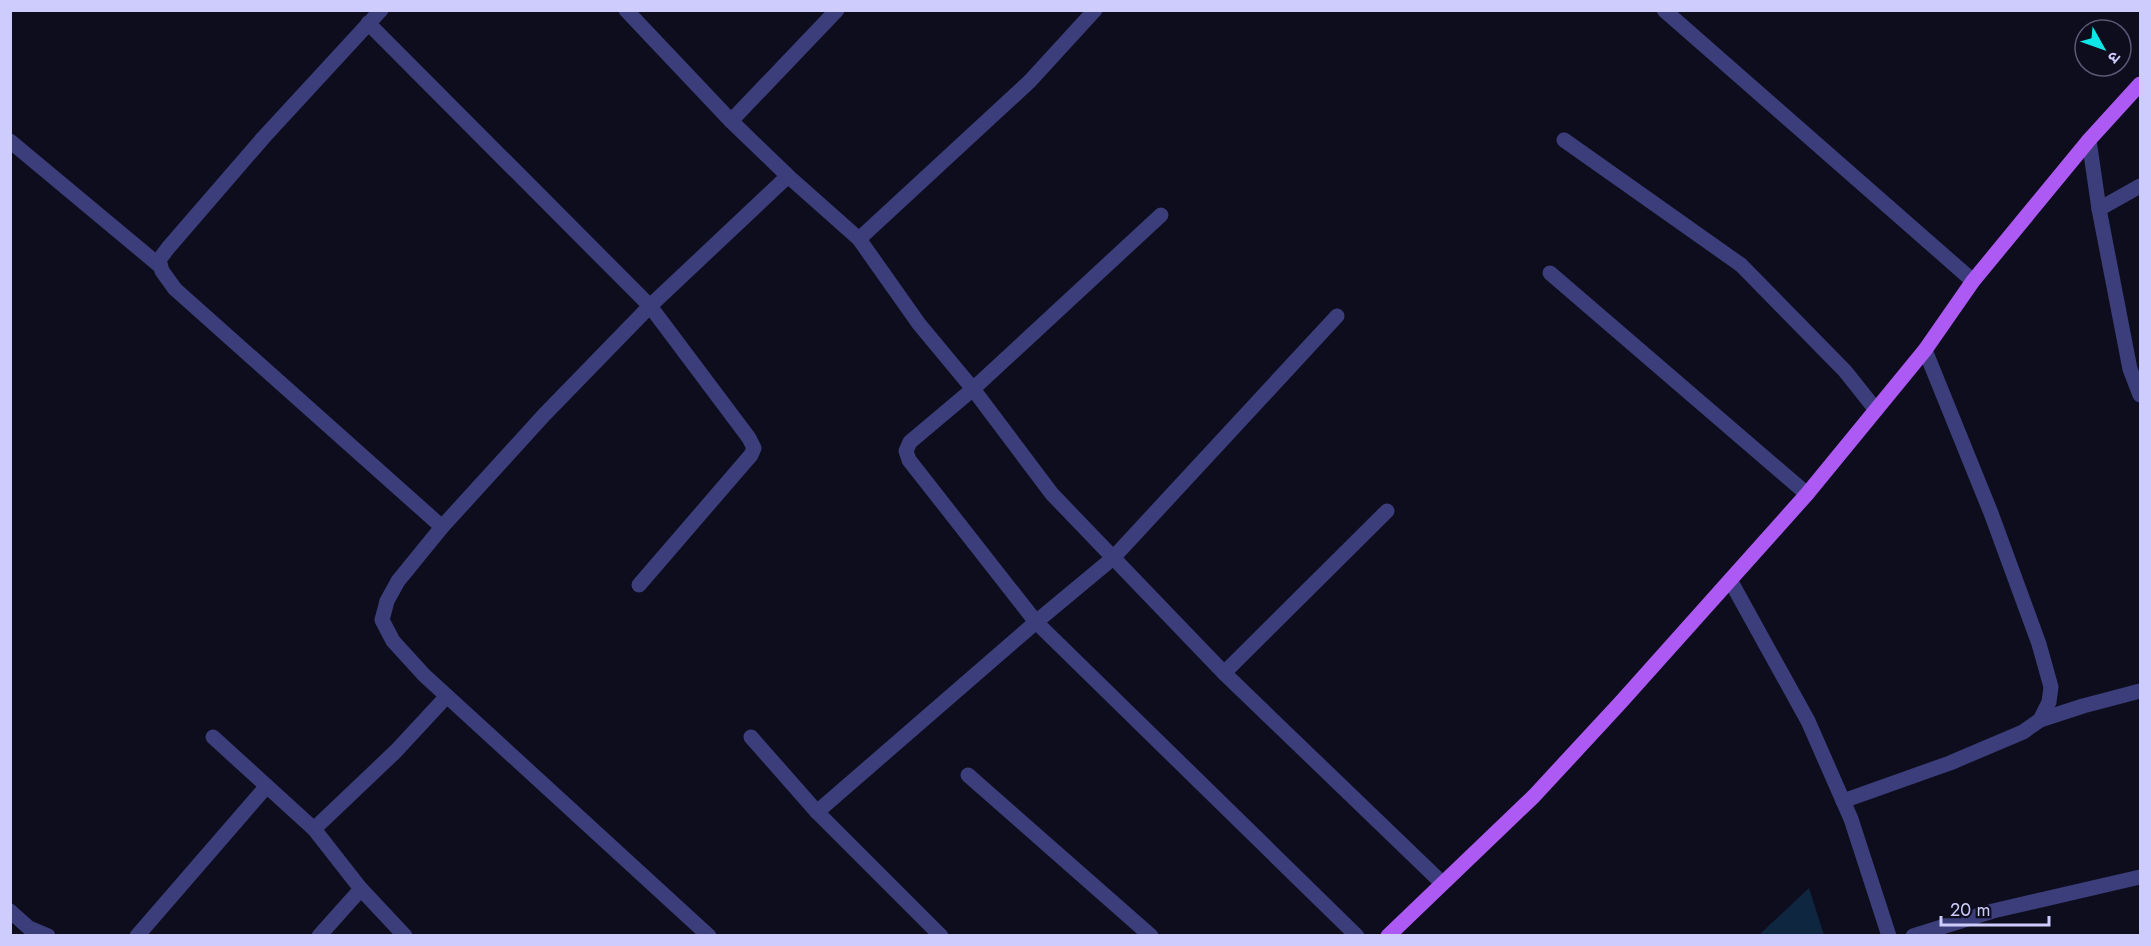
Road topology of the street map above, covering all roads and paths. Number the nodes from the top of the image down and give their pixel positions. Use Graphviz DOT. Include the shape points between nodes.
graph roads {
  1 [pos="381,10"];
  2 [pos="626,10"];
  3 [pos="837,10"];
  4 [pos="1095,10"];
  5 [pos="1664,10"];
  6 [pos="368,23"];
  7 [pos="2140,84"];
  8 [pos="731,121"];
  9 [pos="1564,140"];
  10 [pos="2089,140"];
  11 [pos="10,141"];
  12 [pos="788,176"];
  13 [pos="2140,186"];
  14 [pos="2099,209"];
  15 [pos="1161,215"];
  16 [pos="860,239"];
  17 [pos="160,266"];
  18 [pos="1550,273"];
  19 [pos="1973,281"];
  20 [pos="650,306"];
  21 [pos="1337,316"];
  22 [pos="1925,350"];
  23 [pos="973,389"];
  24 [pos="2140,395"];
  25 [pos="1876,410"];
  26 [pos="1806,494"];
  27 [pos="1387,511"];
  28 [pos="442,527"];
  29 [pos="1113,558"];
  30 [pos="1730,580"];
  31 [pos="639,585"];
  32 [pos="1036,622"];
  33 [pos="1224,673"];
  34 [pos="2140,691"];
  35 [pos="447,696"];
  36 [pos="2040,720"];
  37 [pos="213,737"];
  38 [pos="751,737"];
  39 [pos="968,775"];
  40 [pos="266,787"];
  41 [pos="1843,801"];
  42 [pos="817,812"];
  43 [pos="314,829"];
  44 [pos="2140,877"];
  45 [pos="1442,883"];
  46 [pos="361,889"];
  47 [pos="10,911"];
  48 [pos="27,932"];
  49 [pos="48,936"];
  50 [pos="137,936"];
  51 [pos="319,936"];
  52 [pos="405,936"];
  53 [pos="709,936"];
  54 [pos="941,936"];
  55 [pos="1151,936"];
  56 [pos="1357,936"];
  57 [pos="1388,936"];
  58 [pos="1889,936"];
  59 [pos="1913,936"];
  1 -- 6 [label="street"];
  2 -- 8 [label="street"];
  3 -- 8 [label="street"];
  4 -- 16 [label="street" via="1030,81"];
  5 -- 19 [label="street"];
  6 -- 17 [label="street" via="183,231 159,260"];
  6 -- 20 [label="street"];
  7 -- 10 [label="main road"];
  8 -- 12 [label="street"];
  9 -- 25 [label="street" via="1741,265 1845,371"];
  10 -- 14 [label="street"];
  10 -- 19 [label="main road"];
  11 -- 17 [label="street"];
  12 -- 16 [label="street"];
  12 -- 20 [label="street"];
  13 -- 14 [label="street"];
  14 -- 24 [label="street" via="2130,369"];
  15 -- 23 [label="street"];
  16 -- 23 [label="street" via="920,324"];
  17 -- 28 [label="street" via="175,289"];
  18 -- 26 [label="street"];
  19 -- 22 [label="main road"];
  20 -- 28 [label="street"];
  20 -- 31 [label="street" via="754,448"];
  21 -- 29 [label="street"];
  22 -- 25 [label="main road"];
  22 -- 36 [label="street" via="2039,644 2051,687"];
  23 -- 29 [label="street" via="1052,494"];
  23 -- 32 [label="street" via="910,442 906,451 909,460"];
  25 -- 26 [label="main road"];
  26 -- 30 [label="main road"];
  27 -- 33 [label="street"];
  28 -- 35 [label="street" via="398,581 382,620 393,641"];
  29 -- 32 [label="street"];
  29 -- 33 [label="street"];
  30 -- 41 [label="street" via="1808,721"];
  30 -- 45 [label="main road" via="1533,796"];
  32 -- 42 [label="street"];
  32 -- 56 [label="street"];
  33 -- 45 [label="street"];
  34 -- 36 [label="street"];
  35 -- 43 [label="street"];
  35 -- 53 [label="street"];
  36 -- 41 [label="street" via="2023,732 1950,763"];
  37 -- 40 [label="street"];
  38 -- 42 [label="street"];
  39 -- 55 [label="street"];
  40 -- 43 [label="street"];
  40 -- 50 [label="street"];
  41 -- 58 [label="street"];
  42 -- 54 [label="street"];
  43 -- 46 [label="street"];
  44 -- 59 [label="street" via="1993,911"];
  45 -- 57 [label="main road"];
  46 -- 51 [label="street"];
  46 -- 52 [label="street"];
  47 -- 48 [label="street"];
  48 -- 49 [label="street"];
}
